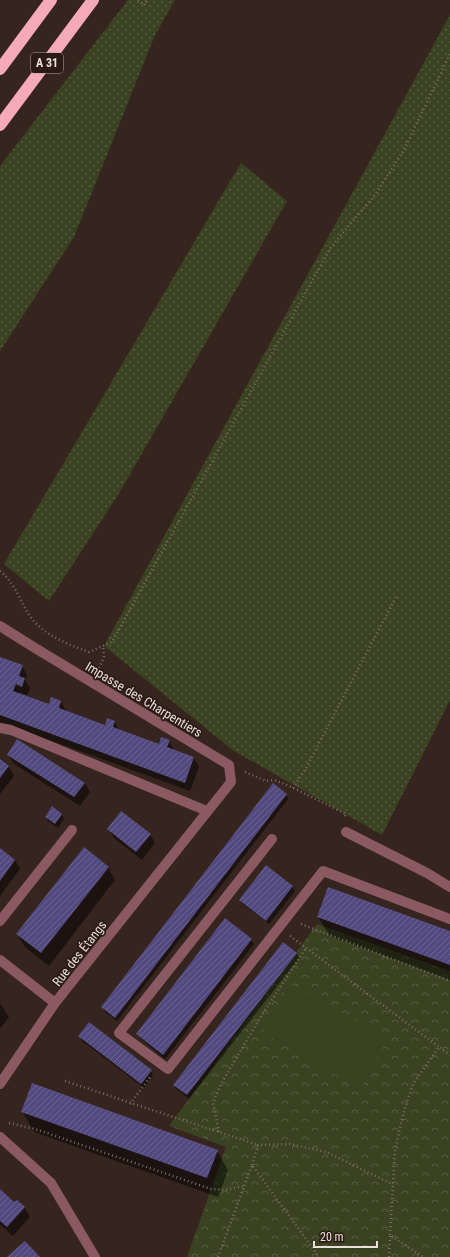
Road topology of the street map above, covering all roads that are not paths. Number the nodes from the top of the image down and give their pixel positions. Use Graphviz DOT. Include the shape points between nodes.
graph roads {
  1 [pos="51,0"];
  2 [pos="93,0"];
  3 [pos="0,69"];
  4 [pos="0,125"];
  5 [pos="0,626"];
  6 [pos="0,728"];
  7 [pos="207,811"];
  8 [pos="72,830"];
  9 [pos="346,832"];
  10 [pos="272,838"];
  11 [pos="450,887"];
  12 [pos="450,919"];
  13 [pos="0,921"];
  14 [pos="0,960"];
  15 [pos="56,1003"];
  16 [pos="0,1084"];
  17 [pos="0,1137"];
  18 [pos="95,1257"];
  1 -- 3 [label="highway, A 31"];
  2 -- 4 [label="highway, A 31"];
  5 -- 7 [label="street, Impasse des Charpentiers" via="230,765 231,782"];
  6 -- 7 [label="street" via="11,730"];
  7 -- 15 [label="street, Rue des Étangs"];
  8 -- 13 [label="street"];
  9 -- 11 [label="street"];
  10 -- 12 [label="street" via="119,1033 168,1069 323,871"];
  14 -- 15 [label="street"];
  15 -- 16 [label="street, Rue des Étangs"];
  17 -- 18 [label="street" via="51,1183"];
}
